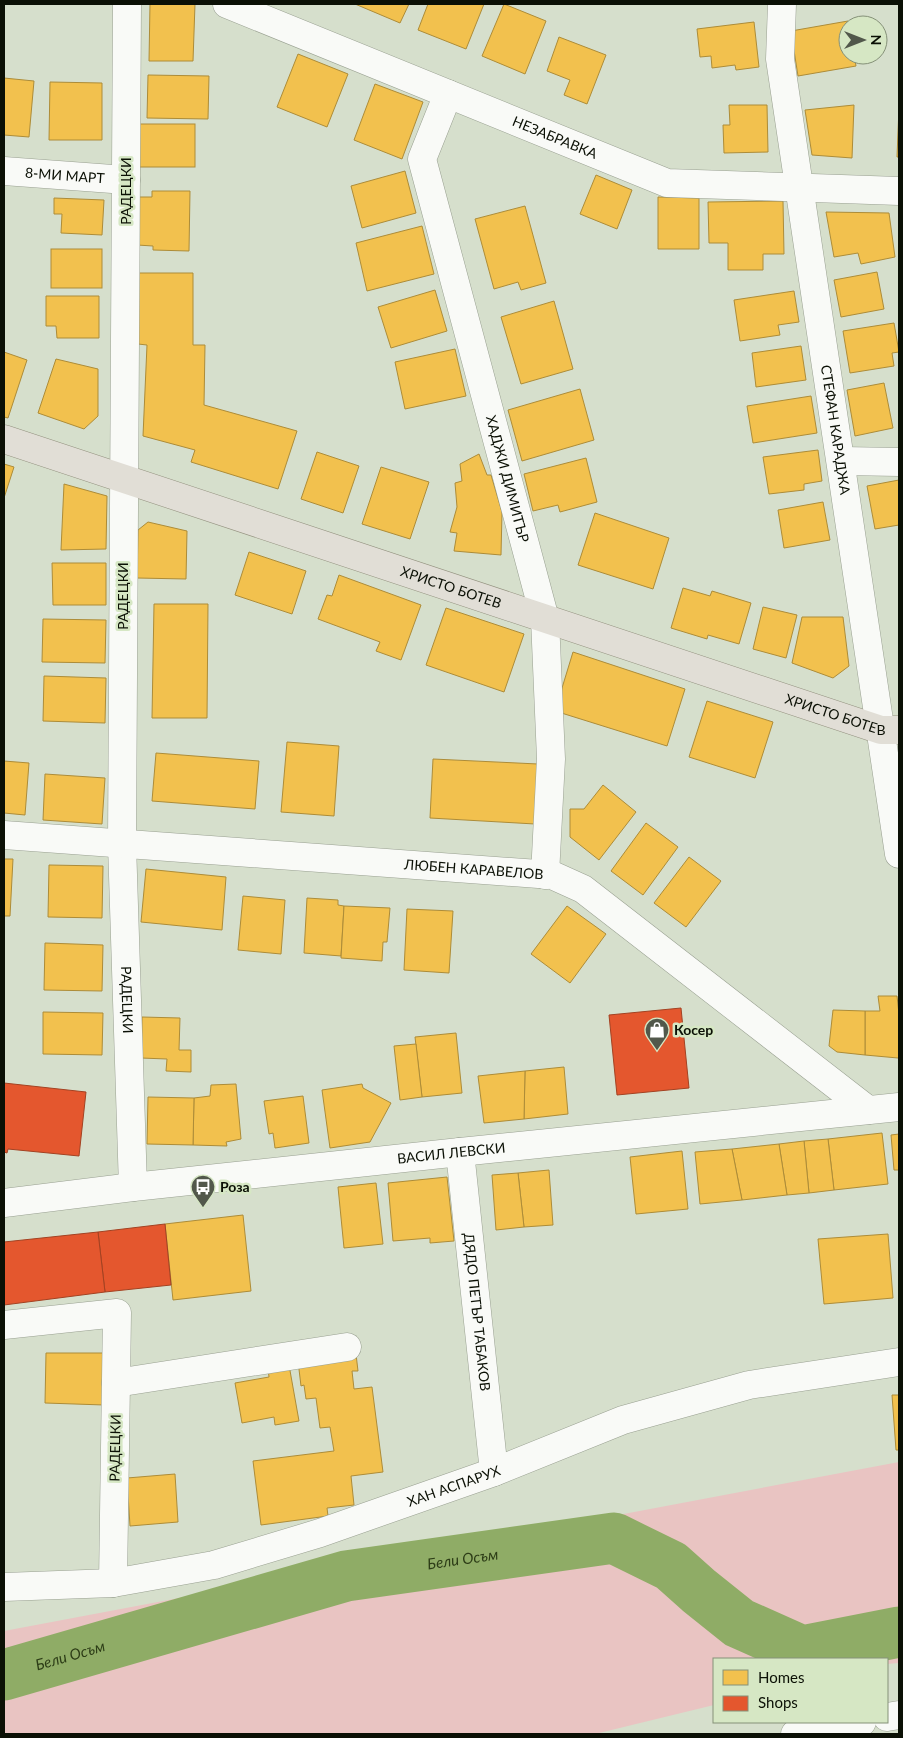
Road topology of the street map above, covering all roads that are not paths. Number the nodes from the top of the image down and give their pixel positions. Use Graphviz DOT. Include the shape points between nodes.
graph roads {
  1 [pos="127,4"];
  2 [pos="227,4"];
  3 [pos="782,4"];
  4 [pos="448,94"];
  5 [pos="4,171"];
  6 [pos="126,180"];
  7 [pos="799,187"];
  8 [pos="899,191"];
  9 [pos="4,439"];
  10 [pos="842,461"];
  11 [pos="899,462"];
  12 [pos="124,478"];
  13 [pos="545,618"];
  14 [pos="890,730"];
  15 [pos="4,835"];
  16 [pos="122,844"];
  17 [pos="899,854"];
  18 [pos="545,875"];
  19 [pos="899,1107"];
  20 [pos="868,1110"];
  21 [pos="460,1152"];
  22 [pos="133,1187"];
  23 [pos="4,1203"];
  24 [pos="4,1325"];
  25 [pos="347,1347"];
  26 [pos="899,1362"];
  27 [pos="116,1383"];
  28 [pos="494,1472"];
  29 [pos="113,1583"];
  30 [pos="4,1587"];
  31 [pos="856,1723"];
  32 [pos="795,1734"];
  1 -- 6 [label="street, РАДЕЦКИ"];
  2 -- 4 [label="street, НЕЗАБРАВКА"];
  3 -- 7 [label="street, СТЕФАН КАРАДЖА" via="780,59"];
  4 -- 7 [label="street, НЕЗАБРАВКА" via="667,183"];
  4 -- 13 [label="street, ХАДЖИ ДИМИТЪР" via="422,159"];
  5 -- 6 [label="street, 8-МИ МАРТ"];
  6 -- 12 [label="street, РАДЕЦКИ"];
  7 -- 8 [label="street, НЕЗАБРАВКА"];
  7 -- 10 [label="street, СТЕФАН КАРАДЖА"];
  9 -- 12 [label="main road, ХРИСТО БОТЕВ"];
  10 -- 11 [label="street"];
  10 -- 14 [label="street, СТЕФАН КАРАДЖА"];
  12 -- 13 [label="main road, ХРИСТО БОТЕВ"];
  12 -- 16 [label="street, РАДЕЦКИ"];
  13 -- 14 [label="main road, ХРИСТО БОТЕВ"];
  13 -- 18 [label="street, ХАДЖИ ДИМИТЪР" via="551,759"];
  14 -- 17 [label="street, СТЕФАН КАРАДЖА"];
  15 -- 16 [label="street, ЛЮБЕН КАРАВЕЛОВ"];
  16 -- 18 [label="street, ЛЮБЕН КАРАВЕЛОВ"];
  16 -- 22 [label="street, РАДЕЦКИ"];
  18 -- 20 [label="street, ЛЮБЕН КАРАВЕЛОВ" via="583,889"];
  19 -- 20 [label="street, ВАСИЛ ЛЕВСКИ"];
  20 -- 21 [label="street, ВАСИЛ ЛЕВСКИ"];
  21 -- 22 [label="street, ВАСИЛ ЛЕВСКИ"];
  21 -- 28 [label="street, ДЯДО ПЕТЪР ТАБАКОВ"];
  22 -- 23 [label="street, ВАСИЛ ЛЕВСКИ"];
  24 -- 27 [label="street, РАДЕЦКИ" via="117,1313"];
  25 -- 27 [label="street"];
  26 -- 28 [label="street, ХАН АСПАРУХ" via="749,1385 623,1420"];
  27 -- 29 [label="street, РАДЕЦКИ"];
  28 -- 29 [label="street, ХАН АСПАРУХ" via="320,1534 214,1565"];
  29 -- 30 [label="street, ХАН АСПАРУХ"];
  31 -- 32 [label="street"];
}
